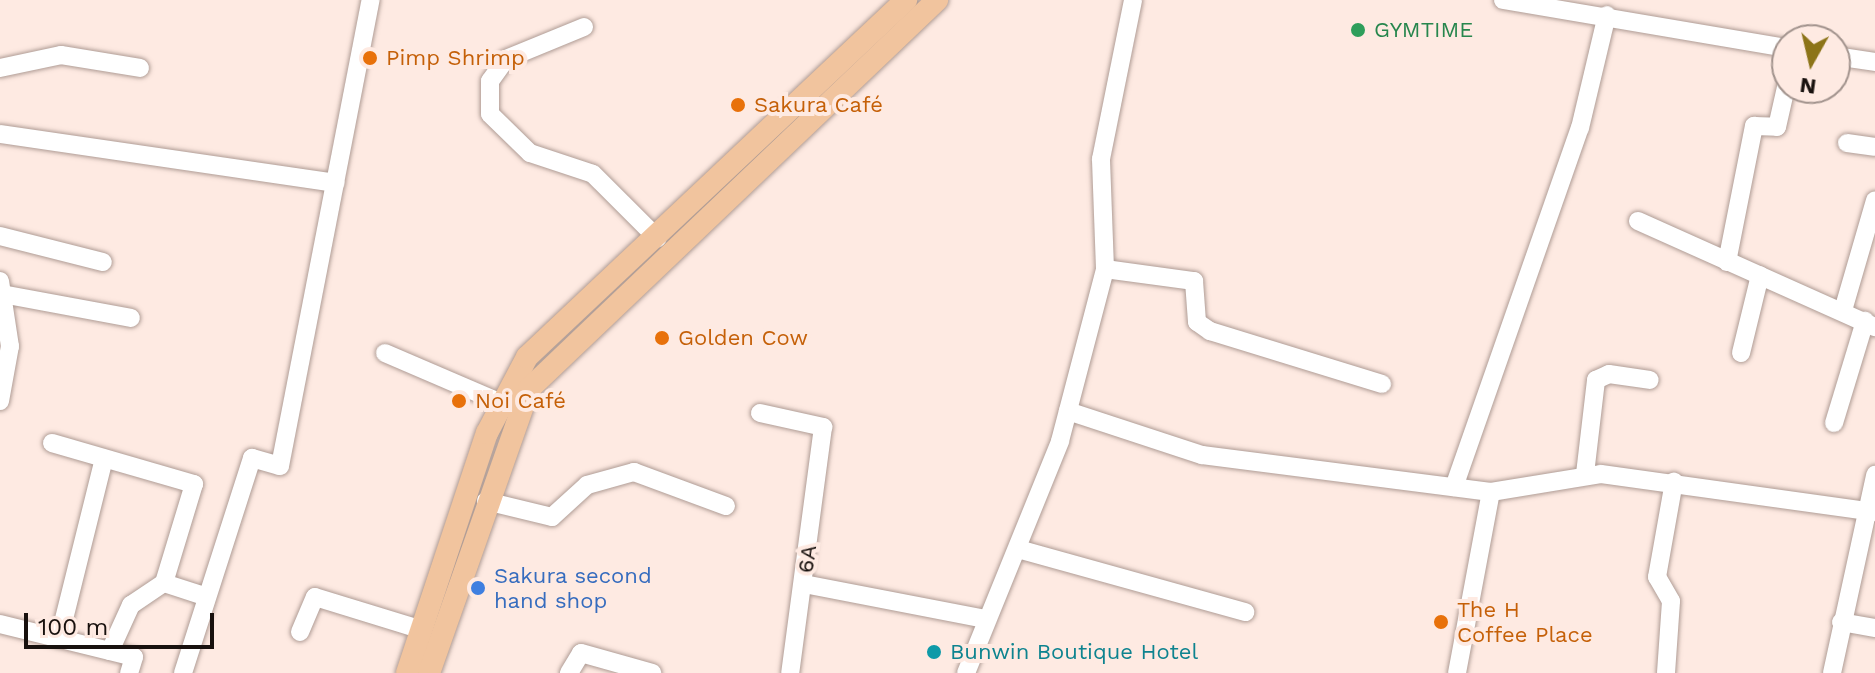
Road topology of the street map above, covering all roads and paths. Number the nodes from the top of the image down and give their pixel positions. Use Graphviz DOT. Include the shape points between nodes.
graph roads {
  1 [pos="371,0"];
  2 [pos="906,0"];
  3 [pos="937,0"];
  4 [pos="1133,0"];
  5 [pos="1503,0"];
  6 [pos="1607,15"];
  7 [pos="584,27"];
  8 [pos="1771,45"];
  9 [pos="1851,58"];
  10 [pos="1875,62"];
  11 [pos="0,68"];
  12 [pos="140,68"];
  13 [pos="1782,104"];
  14 [pos="0,134"];
  15 [pos="1847,143"];
  16 [pos="1875,147"];
  17 [pos="335,183"];
  18 [pos="1875,200"];
  19 [pos="1638,221"];
  20 [pos="0,236"];
  21 [pos="657,238"];
  22 [pos="103,262"];
  23 [pos="1727,262"];
  24 [pos="1105,269"];
  25 [pos="1760,275"];
  26 [pos="1,287"];
  27 [pos="1844,307"];
  28 [pos="131,318"];
  29 [pos="1870,324"];
  30 [pos="385,353"];
  31 [pos="1741,353"];
  32 [pos="1650,380"];
  33 [pos="1382,384"];
  34 [pos="0,401"];
  35 [pos="499,402"];
  36 [pos="1068,411"];
  37 [pos="760,413"];
  38 [pos="1834,423"];
  39 [pos="52,443"];
  40 [pos="104,459"];
  41 [pos="1585,474"];
  42 [pos="1875,475"];
  43 [pos="1674,482"];
  44 [pos="1454,487"];
  45 [pos="1491,492"];
  46 [pos="486,501"];
  47 [pos="726,506"];
  48 [pos="1872,512"];
  49 [pos="1018,549"];
  50 [pos="164,583"];
  51 [pos="804,584"];
  52 [pos="207,597"];
  53 [pos="1245,612"];
  54 [pos="985,619"];
  55 [pos="1841,622"];
  56 [pos="0,624"];
  57 [pos="1875,628"];
  58 [pos="422,630"];
  59 [pos="300,632"];
  60 [pos="59,639"];
  61 [pos="110,651"];
  62 [pos="129,673"];
  63 [pos="183,673"];
  64 [pos="407,673"];
  65 [pos="429,673"];
  66 [pos="569,673"];
  67 [pos="652,673"];
  68 [pos="790,673"];
  69 [pos="966,673"];
  70 [pos="1457,673"];
  71 [pos="1666,673"];
  72 [pos="1832,673"];
  1 -- 17 [label="street"];
  2 -- 21 [label="main road"];
  3 -- 46 [label="main road" via="546,369 516,416"];
  4 -- 24 [label="street" via="1101,159"];
  5 -- 6 [label="street"];
  6 -- 8 [label="street"];
  6 -- 44 [label="street" via="1580,128"];
  7 -- 21 [label="street" via="506,59 490,81 490,114 530,153 593,174"];
  9 -- 10 [label="street"];
  11 -- 12 [label="street" via="61,55"];
  13 -- 23 [label="street" via="1777,127 1754,126"];
  14 -- 17 [label="street"];
  15 -- 16 [label="street"];
  17 -- 52 [label="street" via="280,466 252,458"];
  18 -- 27 [label="street"];
  19 -- 23 [label="street"];
  20 -- 22 [label="street"];
  21 -- 35 [label="main road" via="527,357"];
  23 -- 25 [label="street"];
  24 -- 33 [label="street" via="1194,281 1197,322 1210,331"];
  24 -- 36 [label="street"];
  25 -- 27 [label="street"];
  25 -- 31 [label="street"];
  26 -- 28 [label="street"];
  26 -- 34 [label="street" via="10,346"];
  27 -- 29 [label="street"];
  29 -- 38 [label="street"];
  30 -- 35 [label="street"];
  32 -- 41 [label="street" via="1609,374 1596,380"];
  35 -- 58 [label="main road"];
  36 -- 44 [label="street" via="1202,455"];
  36 -- 49 [label="street"];
  37 -- 51 [label="street, 6A" via="819,423 822,445"];
  39 -- 40 [label="street"];
  40 -- 50 [label="street" via="194,484"];
  40 -- 60 [label="street"];
  41 -- 43 [label="street"];
  41 -- 45 [label="street"];
  42 -- 48 [label="street"];
  43 -- 48 [label="street"];
  43 -- 71 [label="street" via="1657,577 1671,601"];
  44 -- 45 [label="street"];
  45 -- 70 [label="street"];
  46 -- 47 [label="street" via="552,517 587,485 634,472"];
  46 -- 65 [label="main road"];
  48 -- 55 [label="street"];
  49 -- 53 [label="street"];
  49 -- 54 [label="street"];
  50 -- 52 [label="street"];
  50 -- 61 [label="street" via="131,605"];
  51 -- 54 [label="street"];
  51 -- 68 [label="street, 6A"];
  52 -- 63 [label="street"];
  54 -- 69 [label="street"];
  55 -- 57 [label="street"];
  55 -- 72 [label="street"];
  56 -- 60 [label="street"];
  58 -- 59 [label="street" via="315,597"];
  58 -- 64 [label="main road"];
  60 -- 61 [label="street"];
  61 -- 62 [label="street" via="134,657"];
  66 -- 67 [label="street" via="581,653"];
}
